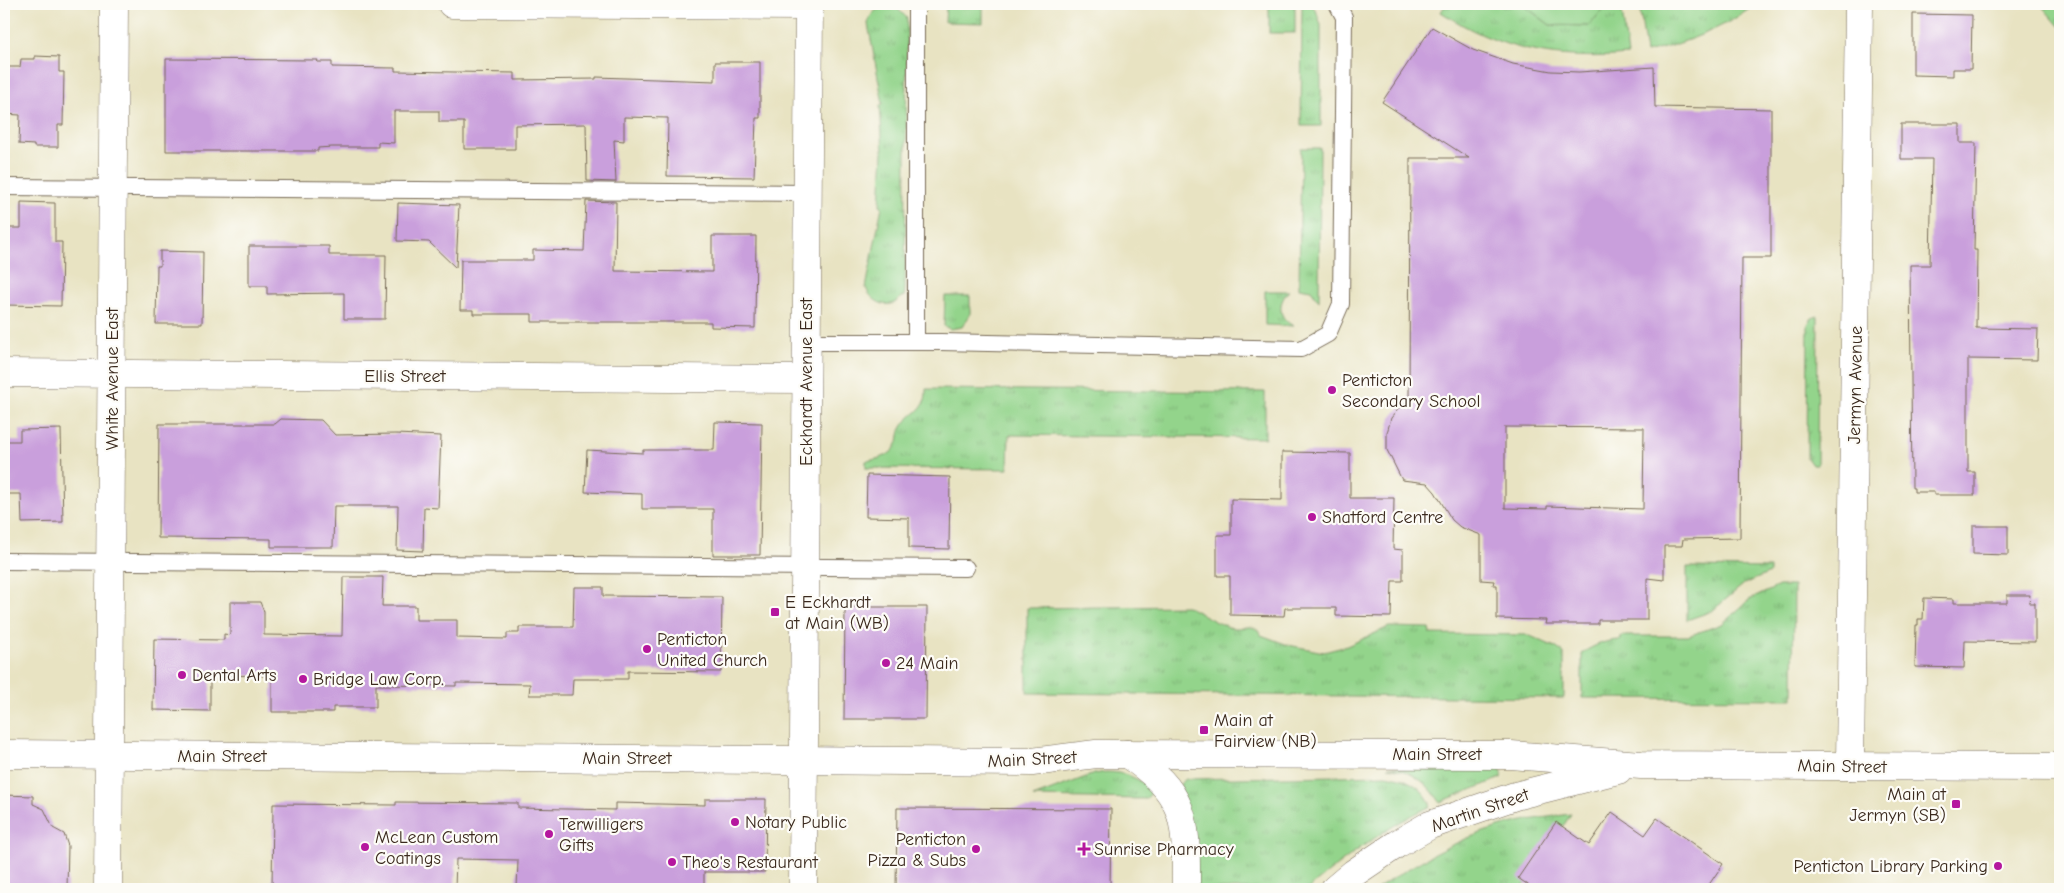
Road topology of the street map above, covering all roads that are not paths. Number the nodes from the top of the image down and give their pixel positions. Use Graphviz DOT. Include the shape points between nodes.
graph roads {
  1 [pos="114,4"];
  2 [pos="452,4"];
  3 [pos="916,4"];
  4 [pos="1337,4"];
  5 [pos="1859,4"];
  6 [pos="808,5"];
  7 [pos="4,186"];
  8 [pos="113,187"];
  9 [pos="807,193"];
  10 [pos="806,342"];
  11 [pos="916,342"];
  12 [pos="4,373"];
  13 [pos="111,374"];
  14 [pos="806,379"];
  15 [pos="4,560"];
  16 [pos="110,561"];
  17 [pos="804,567"];
  18 [pos="966,568"];
  19 [pos="4,754"];
  20 [pos="1127,754"];
  21 [pos="108,755"];
  22 [pos="803,759"];
  23 [pos="1641,765"];
  24 [pos="1850,766"];
  25 [pos="2060,768"];
  26 [pos="108,889"];
  27 [pos="803,889"];
  28 [pos="1186,889"];
  29 [pos="1335,889"];
  1 -- 8 [label="main road, White Avenue East"];
  2 -- 6 [label="main road"];
  3 -- 11 [label="lane"];
  4 -- 11 [label="lane" via="1344,17 1341,304 1328,334 1301,349"];
  5 -- 24 [label="main road, Jermyn Avenue"];
  6 -- 9 [label="main road, Eckhardt Avenue East"];
  7 -- 8 [label="lane"];
  8 -- 9 [label="lane"];
  8 -- 13 [label="main road, White Avenue East"];
  9 -- 10 [label="main road, Eckhardt Avenue East"];
  10 -- 11 [label="lane"];
  10 -- 14 [label="main road, Eckhardt Avenue East"];
  12 -- 13 [label="main road, Ellis Street"];
  13 -- 14 [label="main road, Ellis Street"];
  13 -- 16 [label="main road, White Avenue East"];
  14 -- 17 [label="main road, Eckhardt Avenue East"];
  15 -- 16 [label="lane"];
  16 -- 17 [label="lane"];
  16 -- 21 [label="main road, White Avenue East"];
  17 -- 18 [label="lane"];
  17 -- 22 [label="main road, Eckhardt Avenue East"];
  19 -- 21 [label="main road, Main Street"];
  20 -- 22 [label="main road, Main Street" via="1096,754 1032,762"];
  20 -- 23 [label="main road, Main Street" via="1511,754"];
  20 -- 28 [label="main road" via="1152,770 1172,793 1178,806 1186,834"];
  21 -- 22 [label="main road, Main Street"];
  21 -- 26 [label="main road, White Avenue East"];
  22 -- 27 [label="main road, Eckhardt Avenue East"];
  23 -- 24 [label="main road, Main Street"];
  23 -- 29 [label="main road, Martin Street" via="1515,796 1430,825 1397,844"];
  24 -- 25 [label="main road, Main Street"];
}
